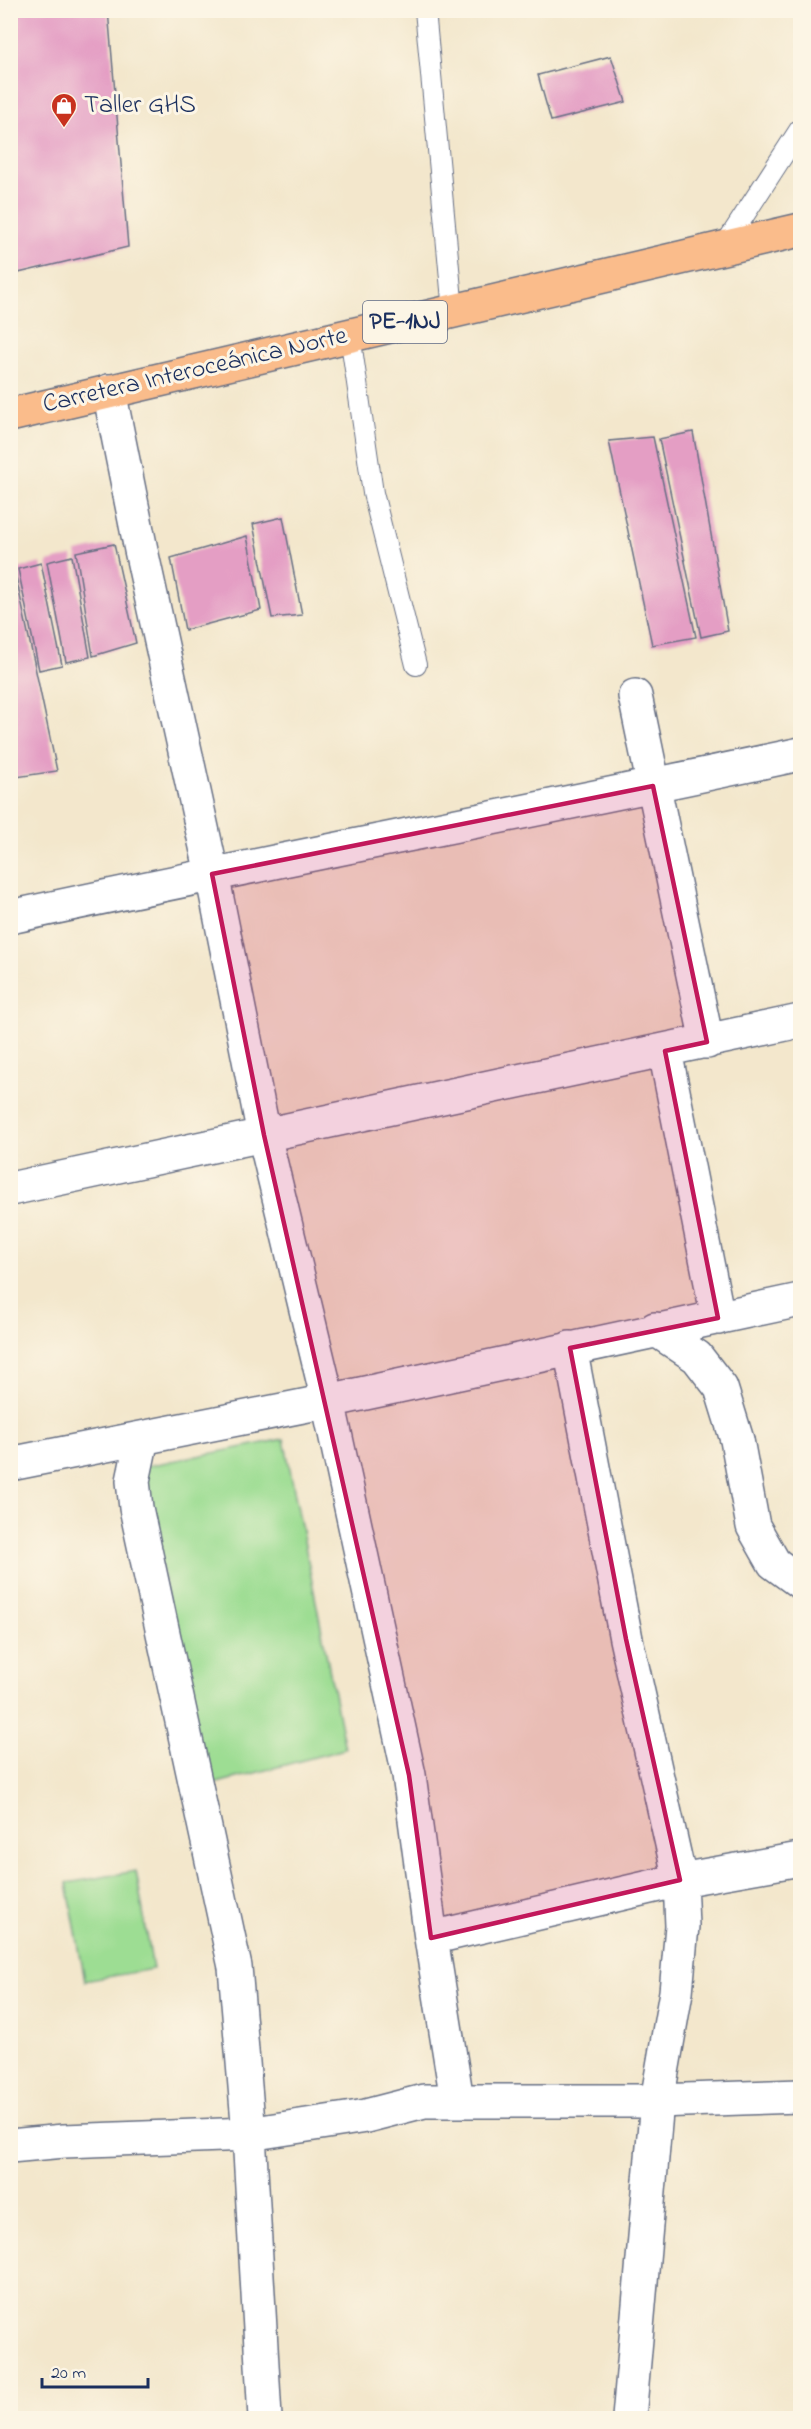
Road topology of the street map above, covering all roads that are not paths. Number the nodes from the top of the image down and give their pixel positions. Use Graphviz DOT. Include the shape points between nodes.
graph roads {
  1 [pos="425,10"];
  2 [pos="801,129"];
  3 [pos="801,230"];
  4 [pos="723,248"];
  5 [pos="453,311"];
  6 [pos="350,335"];
  7 [pos="109,391"];
  8 [pos="10,415"];
  9 [pos="416,665"];
  10 [pos="635,696"];
  11 [pos="801,754"];
  12 [pos="653,786"];
  13 [pos="212,874"];
  14 [pos="10,917"];
  15 [pos="801,1021"];
  16 [pos="707,1042"];
  17 [pos="665,1051"];
  18 [pos="264,1135"];
  19 [pos="10,1189"];
  20 [pos="801,1300"];
  21 [pos="718,1318"];
  22 [pos="655,1329"];
  23 [pos="570,1348"];
  24 [pos="328,1401"];
  25 [pos="142,1438"];
  26 [pos="10,1464"];
  27 [pos="801,1582"];
  28 [pos="801,1859"];
  29 [pos="680,1880"];
  30 [pos="431,1938"];
  31 [pos="801,2097"];
  32 [pos="457,2100"];
  33 [pos="657,2101"];
  34 [pos="249,2134"];
  35 [pos="10,2146"];
  36 [pos="266,2418"];
  37 [pos="628,2418"];
  1 -- 5 [label="lane"];
  2 -- 4 [label="lane"];
  3 -- 4 [label="highway, Carretera Interoceánica Norte / PE-1NJ"];
  4 -- 5 [label="highway, Carretera Interoceánica Norte / PE-1NJ"];
  5 -- 6 [label="highway, Carretera Interoceánica Norte / PE-1NJ"];
  6 -- 7 [label="highway, Carretera Interoceánica Norte / PE-1NJ"];
  6 -- 9 [label="lane" via="373,493"];
  7 -- 8 [label="highway, Carretera Interoceánica Norte / PE-1NJ"];
  7 -- 13 [label="street"];
  10 -- 12 [label="street"];
  11 -- 12 [label="street"];
  12 -- 13 [label="street"];
  12 -- 16 [label="street"];
  13 -- 14 [label="street"];
  13 -- 18 [label="street"];
  15 -- 16 [label="street"];
  16 -- 17 [label="street"];
  17 -- 18 [label="street"];
  17 -- 21 [label="street"];
  18 -- 19 [label="street"];
  18 -- 24 [label="street"];
  20 -- 21 [label="street"];
  21 -- 22 [label="street"];
  22 -- 23 [label="street"];
  22 -- 27 [label="street" via="697,1357 721,1388 737,1440 753,1526 774,1563"];
  23 -- 24 [label="street"];
  23 -- 29 [label="street" via="626,1639"];
  24 -- 25 [label="street"];
  24 -- 30 [label="street" via="409,1775"];
  25 -- 26 [label="street"];
  25 -- 34 [label="street" via="133,1481 136,1508 235,1967"];
  28 -- 29 [label="street"];
  29 -- 30 [label="street"];
  29 -- 33 [label="street" via="682,1926 676,1992"];
  30 -- 32 [label="street"];
  31 -- 33 [label="street"];
  32 -- 33 [label="street"];
  32 -- 34 [label="street" via="424,2101 366,2116"];
  33 -- 37 [label="street"];
  34 -- 35 [label="street"];
  34 -- 36 [label="street"];
}
